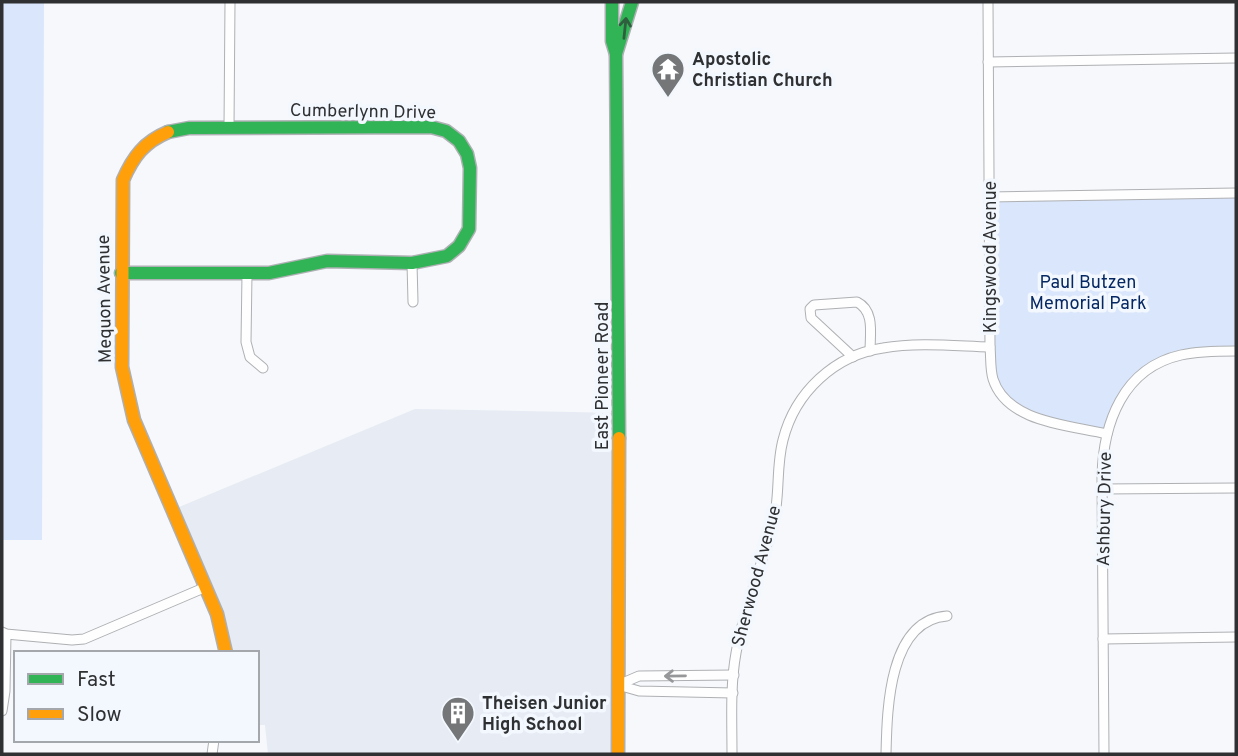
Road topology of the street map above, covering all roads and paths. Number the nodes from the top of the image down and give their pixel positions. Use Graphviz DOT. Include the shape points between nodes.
graph roads {
  1 [pos="230,2"];
  2 [pos="612,2"];
  3 [pos="632,2"];
  4 [pos="988,2"];
  5 [pos="616,54"];
  6 [pos="1236,58"];
  7 [pos="988,62"];
  8 [pos="229,127"];
  9 [pos="1236,193"];
  10 [pos="989,197"];
  11 [pos="412,263"];
  12 [pos="121,273"];
  13 [pos="247,274"];
  14 [pos="414,302"];
  15 [pos="990,347"];
  16 [pos="870,351"];
  17 [pos="1236,351"];
  18 [pos="853,357"];
  19 [pos="263,368"];
  20 [pos="1107,434"];
  21 [pos="1236,488"];
  22 [pos="1102,489"];
  23 [pos="206,587"];
  24 [pos="947,616"];
  25 [pos="4,633"];
  26 [pos="1236,638"];
  27 [pos="1103,639"];
  28 [pos="226,651"];
  29 [pos="734,675"];
  30 [pos="618,685"];
  31 [pos="733,693"];
  32 [pos="2,712"];
  33 [pos="618,754"];
  34 [pos="732,754"];
  35 [pos="886,754"];
  36 [pos="1104,754"];
  1 -- 8 [label="street"];
  2 -- 5 [label="street"];
  5 -- 3 [label="street, East Pioneer Road, one-way"];
  4 -- 7 [label="street, Kingswood Avenue"];
  5 -- 30 [label="street, East Pioneer Road"];
  6 -- 7 [label="street"];
  7 -- 10 [label="street, Kingswood Avenue"];
  8 -- 11 [label="street, Cumberlynn Drive" via="426,127 452,135 469,161 469,229 451,254"];
  8 -- 12 [label="street, Mequon Avenue" via="170,131 150,140 135,155 122,187"];
  9 -- 10 [label="street"];
  10 -- 15 [label="street, Kingswood Avenue"];
  11 -- 13 [label="street, Cumberlynn Drive" via="334,260 283,272"];
  11 -- 14 [label="street"];
  12 -- 13 [label="street, Cumberlynn Drive"];
  12 -- 23 [label="street, Mequon Avenue" via="121,351 127,397"];
  13 -- 19 [label="street" via="247,342 250,357"];
  15 -- 16 [label="street, Sherwood Avenue" via="902,346"];
  15 -- 20 [label="street, Kingswood Avenue" via="993,380 1008,402 1030,415"];
  16 -- 18 [label="street, Sherwood Avenue"];
  16 -- 18 [label="street" via="870,315 863,305 814,305 811,318"];
  17 -- 20 [label="street, Ashbury Drive" via="1184,354 1150,368 1123,394"];
  18 -- 29 [label="street, Sherwood Avenue" via="810,387 786,428 774,521 740,630"];
  20 -- 22 [label="street, Ashbury Drive"];
  21 -- 22 [label="street"];
  22 -- 27 [label="street, Ashbury Drive"];
  23 -- 25 [label="street" via="84,639"];
  23 -- 28 [label="street, Mequon Avenue"];
  24 -- 35 [label="street" via="922,626 898,659"];
  25 -- 32 [label="street"];
  26 -- 27 [label="street"];
  27 -- 36 [label="street, Ashbury Drive"];
  29 -- 30 [label="street, one-way" via="639,676"];
  29 -- 31 [label="street, Sherwood Avenue"];
  30 -- 31 [label="street" via="639,691"];
  30 -- 33 [label="street, East Pioneer Road"];
  31 -- 34 [label="street, Sherwood Avenue"];
}
